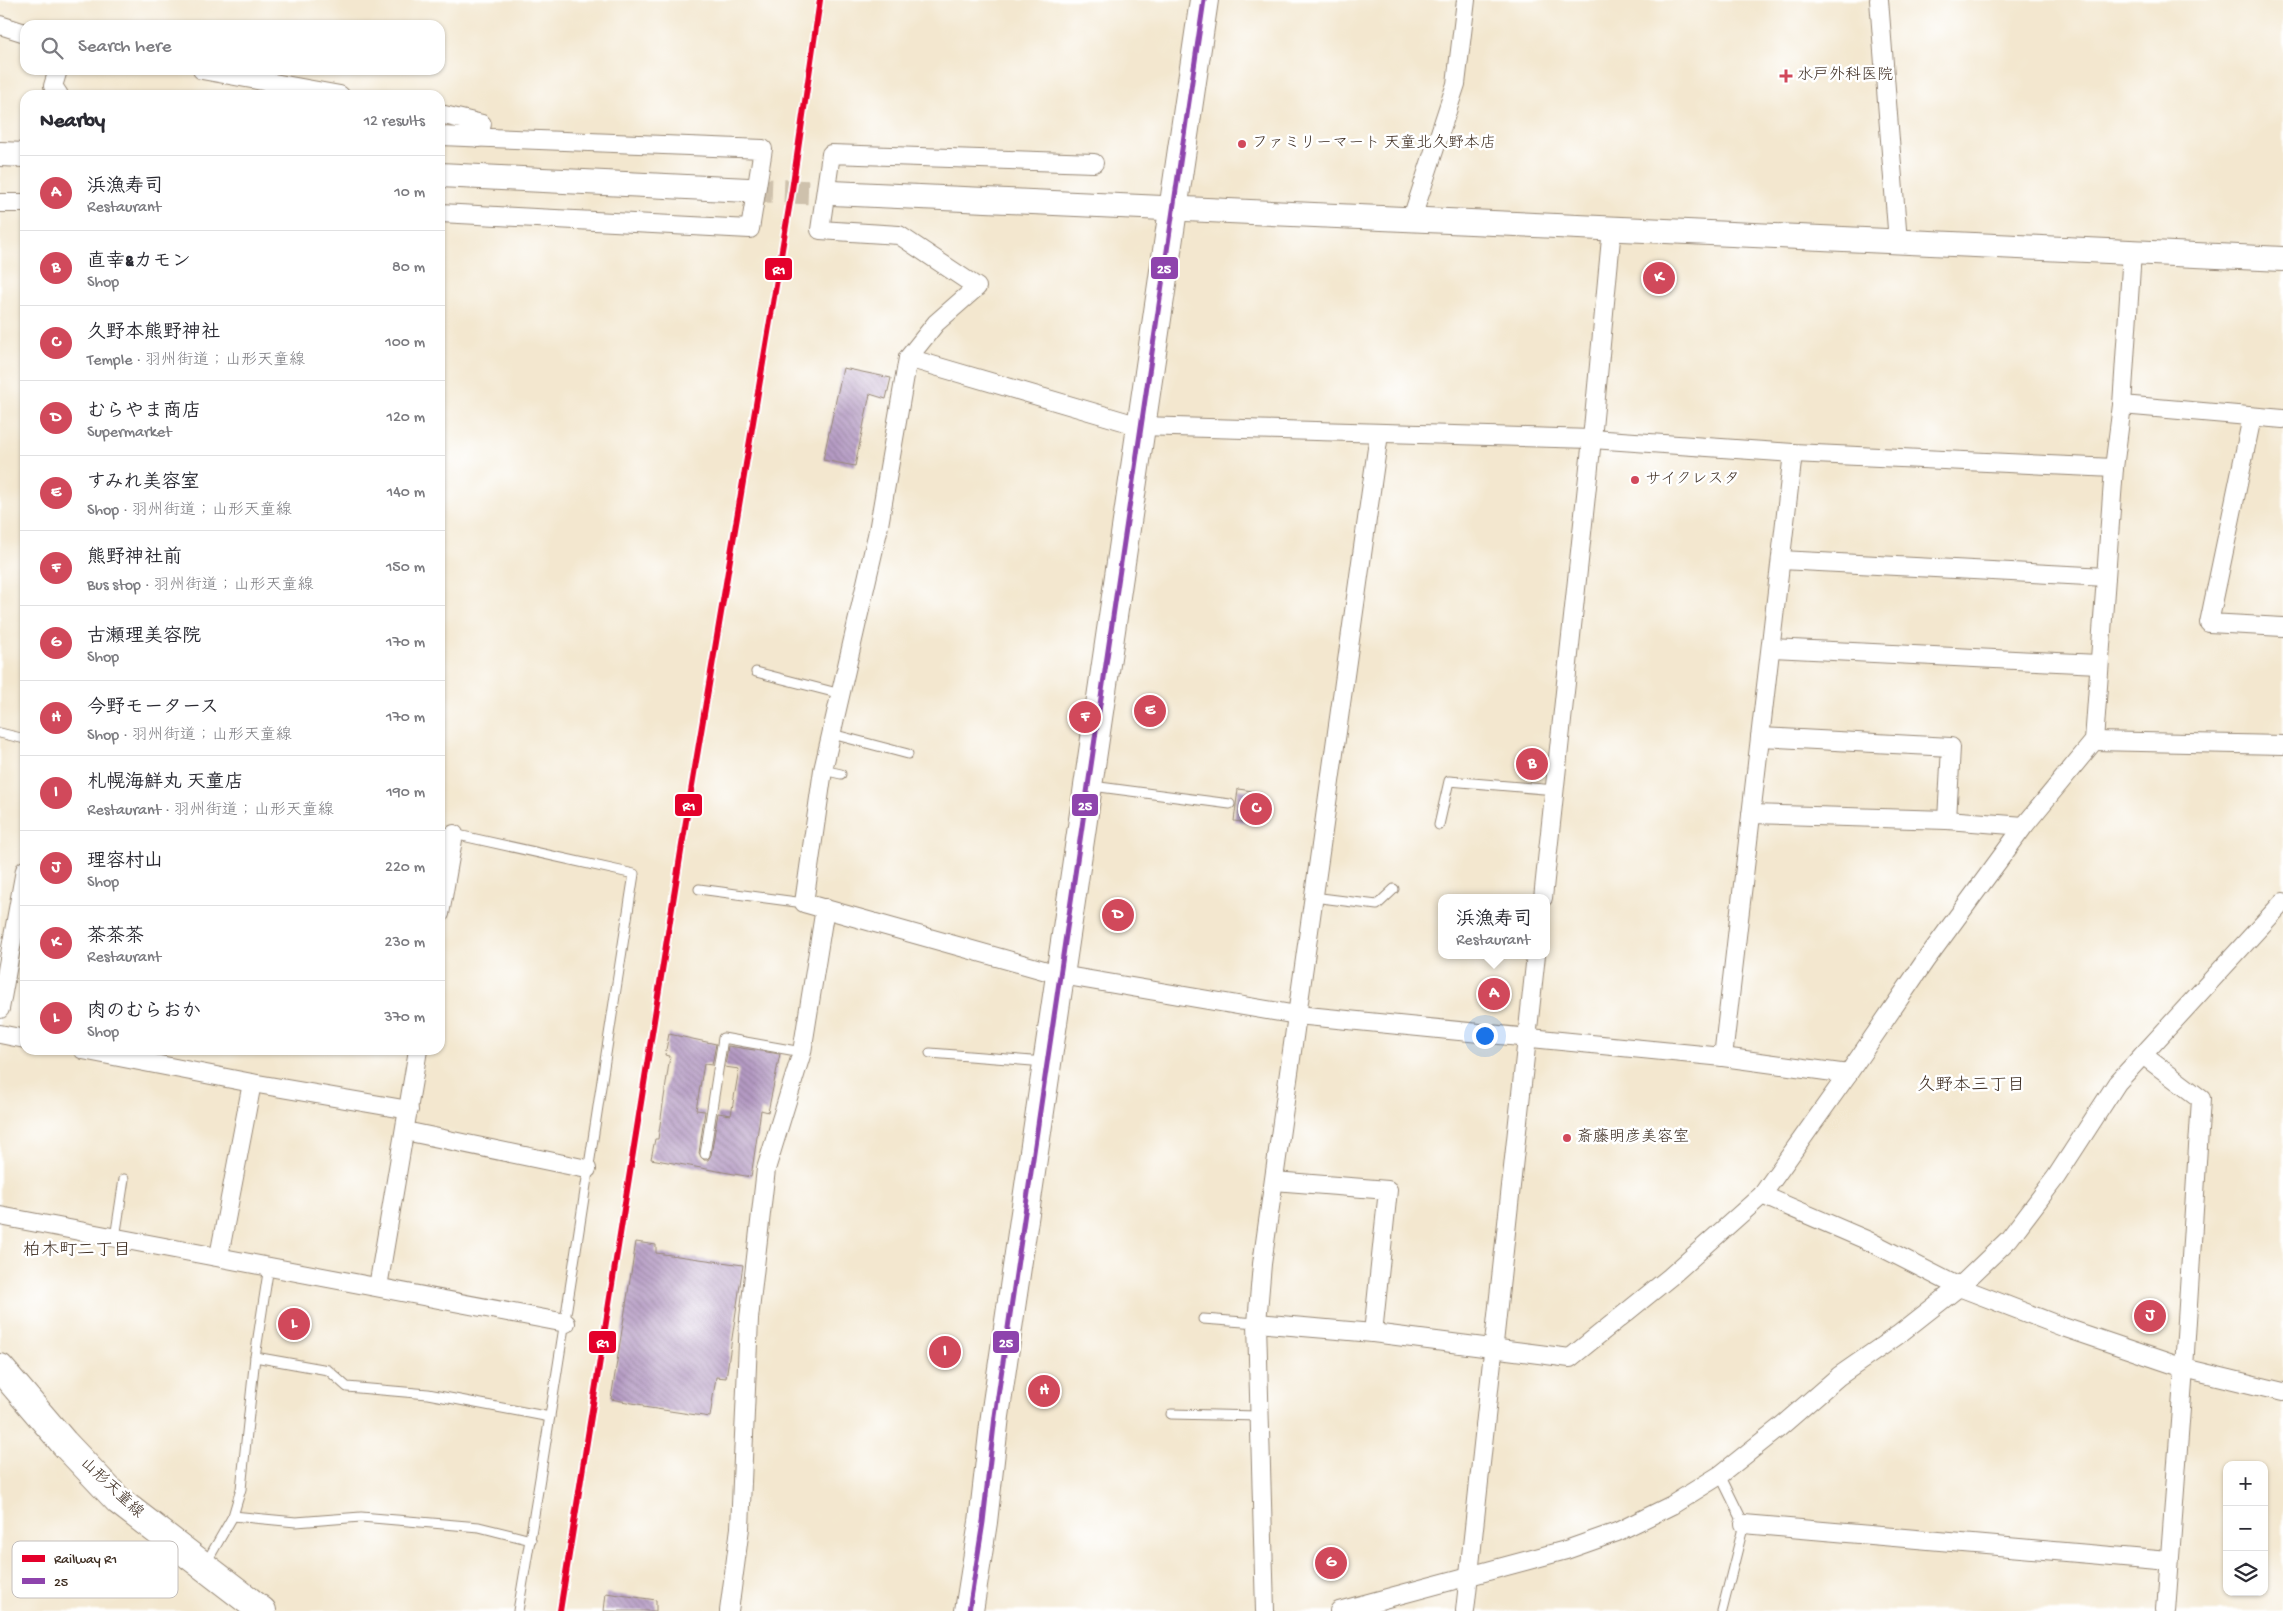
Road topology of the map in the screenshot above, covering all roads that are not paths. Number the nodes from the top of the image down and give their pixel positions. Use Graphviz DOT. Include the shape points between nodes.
graph roads {
  1 [pos="1204,0"];
  2 [pos="1466,0"];
  3 [pos="1879,0"];
  4 [pos="0,25"];
  5 [pos="20,31"];
  6 [pos="56,75"];
  7 [pos="230,75"];
  8 [pos="56,90"];
  9 [pos="312,90"];
  10 [pos="445,115"];
  11 [pos="445,136"];
  12 [pos="478,138"];
  13 [pos="0,154"];
  14 [pos="20,155"];
  15 [pos="1094,163"];
  16 [pos="445,174"];
  17 [pos="748,190"];
  18 [pos="832,193"];
  19 [pos="0,203"];
  20 [pos="20,203"];
  21 [pos="1172,208"];
  22 [pos="445,213"];
  23 [pos="1411,221"];
  24 [pos="1612,228"];
  25 [pos="1898,242"];
  26 [pos="2132,252"];
  27 [pos="2283,259"];
  28 [pos="908,358"];
  29 [pos="2122,405"];
  30 [pos="2252,417"];
  31 [pos="2283,419"];
  32 [pos="1140,426"];
  33 [pos="1379,434"];
  34 [pos="1592,439"];
  35 [pos="1793,453"];
  36 [pos="2114,468"];
  37 [pos="1782,560"];
  38 [pos="2106,577"];
  39 [pos="2283,627"];
  40 [pos="1771,648"];
  41 [pos="2098,664"];
  42 [pos="756,672"];
  43 [pos="842,694"];
  44 [pos="0,734"];
  45 [pos="832,734"];
  46 [pos="1760,737"];
  47 [pos="20,738"];
  48 [pos="2094,741"];
  49 [pos="2283,745"];
  50 [pos="908,754"];
  51 [pos="823,770"];
  52 [pos="841,774"];
  53 [pos="1089,786"];
  54 [pos="1555,790"];
  55 [pos="1230,804"];
  56 [pos="1752,814"];
  57 [pos="1947,820"];
  58 [pos="1440,825"];
  59 [pos="2024,826"];
  60 [pos="447,833"];
  61 [pos="445,856"];
  62 [pos="699,889"];
  63 [pos="1394,889"];
  64 [pos="1542,894"];
  65 [pos="1314,898"];
  66 [pos="2283,902"];
  67 [pos="804,903"];
  68 [pos="20,906"];
  69 [pos="824,908"];
  70 [pos="1536,959"];
  71 [pos="1061,975"];
  72 [pos="0,1009"];
  73 [pos="1297,1015"];
  74 [pos="0,1034"];
  75 [pos="20,1037"];
  76 [pos="1526,1039"];
  77 [pos="802,1052"];
  78 [pos="930,1053"];
  79 [pos="109,1055"];
  80 [pos="417,1055"];
  81 [pos="2143,1055"];
  82 [pos="1723,1057"];
  83 [pos="1048,1062"];
  84 [pos="1848,1074"];
  85 [pos="252,1083"];
  86 [pos="409,1110"];
  87 [pos="405,1132"];
  88 [pos="706,1154"];
  89 [pos="587,1169"];
  90 [pos="124,1179"];
  91 [pos="1274,1181"];
  92 [pos="1762,1195"];
  93 [pos="0,1216"];
  94 [pos="115,1238"];
  95 [pos="219,1256"];
  96 [pos="269,1266"];
  97 [pos="378,1287"];
  98 [pos="1959,1287"];
  99 [pos="1203,1319"];
  100 [pos="566,1323"];
  101 [pos="1257,1323"];
  102 [pos="1373,1333"];
  103 [pos="1495,1350"];
  104 [pos="255,1357"];
  105 [pos="0,1368"];
  106 [pos="2184,1368"];
  107 [pos="2283,1392"];
  108 [pos="1171,1414"];
  109 [pos="550,1416"];
  110 [pos="1259,1416"];
  111 [pos="1720,1475"];
  112 [pos="233,1516"];
  113 [pos="1744,1524"];
  114 [pos="531,1540"];
  115 [pos="171,1541"];
  116 [pos="178,1546"];
  117 [pos="2169,1561"];
  118 [pos="204,1566"];
  119 [pos="1469,1577"];
  120 [pos="262,1611"];
  121 [pos="518,1611"];
  122 [pos="730,1611"];
  123 [pos="970,1611"];
  124 [pos="1265,1611"];
  125 [pos="1339,1611"];
  126 [pos="1466,1611"];
  127 [pos="1722,1611"];
  128 [pos="2166,1611"];
  1 -- 21 [label="main road"];
  2 -- 23 [label="street" via="1456,84"];
  3 -- 25 [label="street"];
  4 -- 5 [label="street"];
  6 -- 8 [label="street" via="53,86"];
  7 -- 9 [label="street"];
  10 -- 12 [label="street" via="482,124"];
  11 -- 12 [label="street"];
  12 -- 22 [label="street" via="763,149 750,230"];
  13 -- 14 [label="street"];
  15 -- 28 [label="street" via="831,154 820,230 899,235 977,287 936,323"];
  16 -- 17 [label="street"];
  18 -- 21 [label="street"];
  19 -- 20 [label="street"];
  21 -- 23 [label="street"];
  21 -- 32 [label="main road"];
  23 -- 24 [label="street"];
  24 -- 25 [label="street"];
  24 -- 34 [label="street"];
  25 -- 26 [label="street"];
  26 -- 27 [label="street"];
  26 -- 29 [label="street"];
  28 -- 32 [label="street"];
  28 -- 43 [label="street" via="878,532"];
  29 -- 30 [label="street"];
  29 -- 36 [label="street"];
  30 -- 31 [label="street"];
  30 -- 39 [label="street" via="2209,623"];
  32 -- 33 [label="street"];
  32 -- 53 [label="main road"];
  33 -- 34 [label="street"];
  33 -- 65 [label="street"];
  34 -- 35 [label="street"];
  34 -- 54 [label="street"];
  35 -- 36 [label="street"];
  35 -- 37 [label="street"];
  36 -- 38 [label="street"];
  37 -- 38 [label="street"];
  37 -- 40 [label="street"];
  38 -- 41 [label="street"];
  40 -- 41 [label="street"];
  40 -- 46 [label="street"];
  41 -- 48 [label="street"];
  42 -- 43 [label="lane"];
  43 -- 45 [label="street"];
  44 -- 47 [label="lane"];
  45 -- 50 [label="lane"];
  45 -- 51 [label="street"];
  46 -- 56 [label="street"];
  46 -- 57 [label="street" via="1951,747"];
  48 -- 49 [label="street"];
  48 -- 59 [label="street"];
  51 -- 52 [label="lane"];
  51 -- 67 [label="street"];
  53 -- 55 [label="lane"];
  53 -- 71 [label="main road"];
  54 -- 58 [label="lane" via="1449,781"];
  54 -- 64 [label="street"];
  56 -- 57 [label="street"];
  56 -- 82 [label="street"];
  57 -- 59 [label="street"];
  59 -- 84 [label="street" via="1925,961"];
  60 -- 61 [label="street"];
  60 -- 89 [label="lane" via="634,874"];
  62 -- 67 [label="lane"];
  63 -- 65 [label="lane" via="1377,905"];
  65 -- 73 [label="street"];
  66 -- 81 [label="street"];
  67 -- 69 [label="street"];
  68 -- 72 [label="street"];
  69 -- 71 [label="street"];
  69 -- 77 [label="street"];
  70 -- 76 [label="street"];
  71 -- 73 [label="street"];
  71 -- 83 [label="main road"];
  73 -- 76 [label="street"];
  73 -- 91 [label="street"];
  74 -- 75 [label="street"];
  76 -- 82 [label="street"];
  76 -- 103 [label="street"];
  77 -- 88 [label="lane" via="723,1038"];
  77 -- 122 [label="street" via="766,1169 750,1319 740,1528"];
  78 -- 83 [label="lane"];
  79 -- 85 [label="street"];
  80 -- 86 [label="street"];
  81 -- 98 [label="street" via="2117,1083 2056,1177 2009,1239"];
  81 -- 106 [label="street" via="2201,1099"];
  82 -- 84 [label="street"];
  83 -- 123 [label="main road" via="995,1416"];
  84 -- 92 [label="street"];
  85 -- 86 [label="street"];
  85 -- 95 [label="street"];
  86 -- 87 [label="street"];
  87 -- 89 [label="street"];
  87 -- 97 [label="street"];
  89 -- 100 [label="lane"];
  90 -- 94 [label="lane"];
  91 -- 101 [label="street"];
  91 -- 102 [label="street" via="1388,1190"];
  92 -- 98 [label="street" via="1871,1242"];
  92 -- 103 [label="street" via="1670,1277 1570,1358"];
  93 -- 94 [label="street"];
  94 -- 95 [label="street"];
  95 -- 96 [label="street"];
  96 -- 97 [label="street"];
  96 -- 104 [label="lane"];
  97 -- 100 [label="street"];
  98 -- 106 [label="street"];
  98 -- 111 [label="street" via="1898,1335 1838,1376"];
  99 -- 101 [label="lane"];
  100 -- 109 [label="lane"];
  101 -- 102 [label="street"];
  101 -- 110 [label="street"];
  102 -- 103 [label="street"];
  103 -- 119 [label="street"];
  104 -- 109 [label="lane" via="328,1370 347,1387 428,1394"];
  104 -- 112 [label="lane" via="241,1489"];
  105 -- 115 [label="main road, 山形天童線" via="119,1501"];
  106 -- 107 [label="street"];
  106 -- 117 [label="street"];
  108 -- 110 [label="lane"];
  109 -- 114 [label="lane"];
  110 -- 124 [label="street"];
  111 -- 113 [label="lane"];
  111 -- 119 [label="street" via="1617,1532"];
  112 -- 114 [label="lane" via="296,1522 361,1518 479,1527"];
  112 -- 118 [label="lane"];
  113 -- 117 [label="street"];
  113 -- 127 [label="lane"];
  114 -- 121 [label="lane"];
  116 -- 118 [label="main road, 山形天童線"];
  117 -- 128 [label="street"];
  118 -- 120 [label="main road, 山形天童線"];
  119 -- 125 [label="street"];
  119 -- 126 [label="street"];
}
